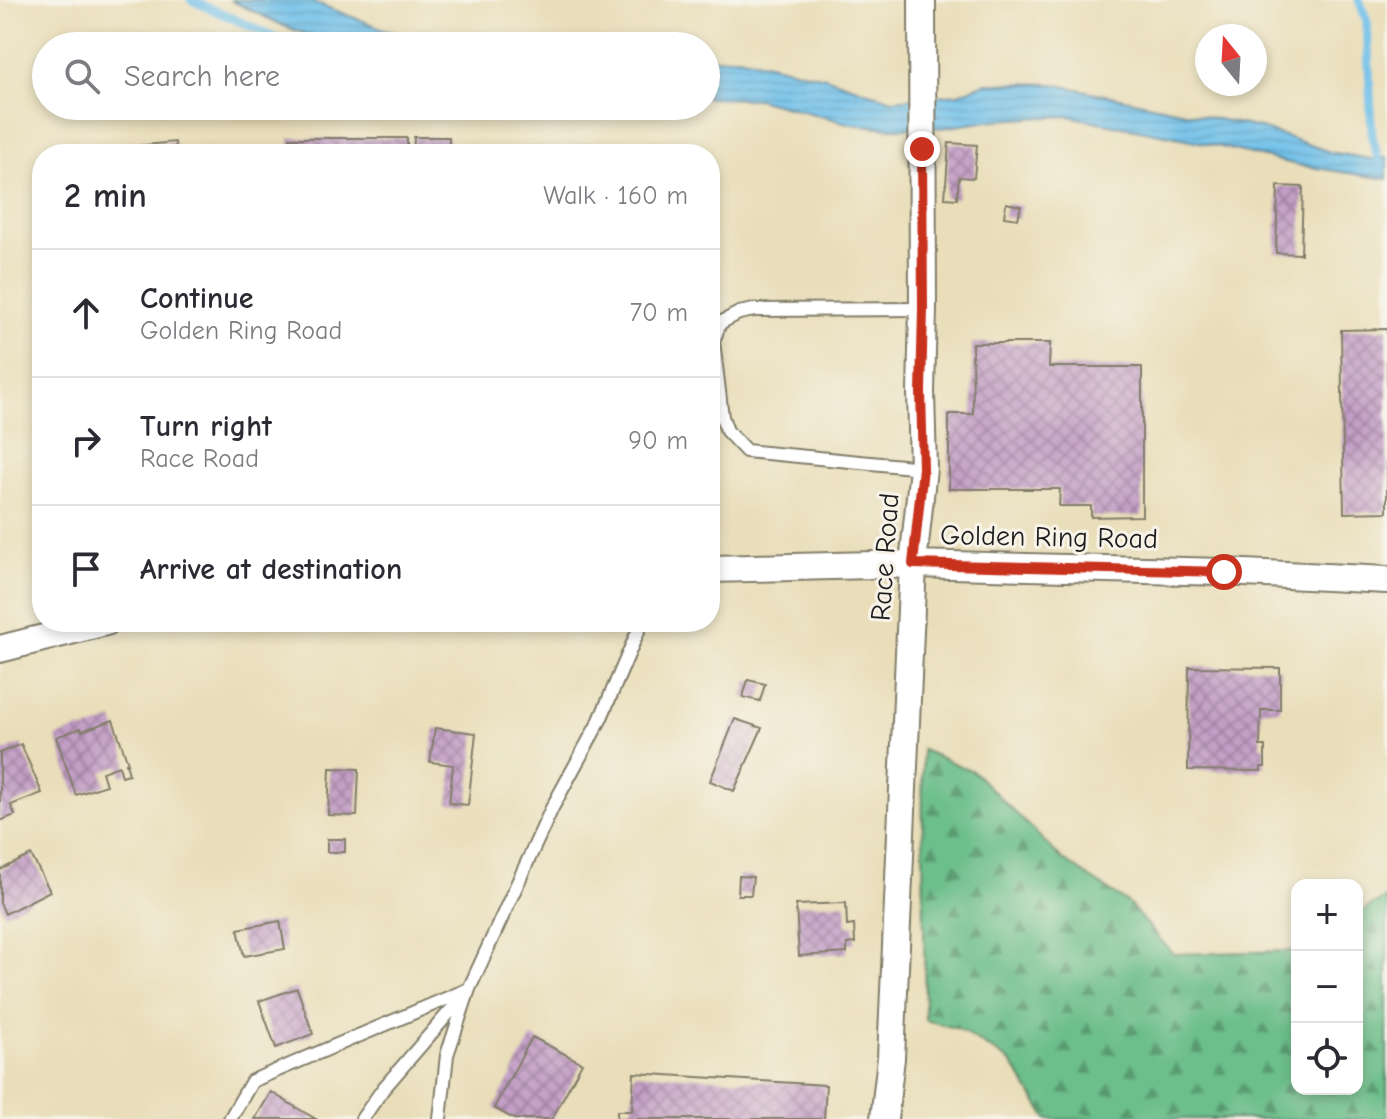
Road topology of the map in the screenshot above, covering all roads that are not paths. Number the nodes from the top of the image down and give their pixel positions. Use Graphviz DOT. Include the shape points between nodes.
graph roads {
  1 [pos="922,0"];
  2 [pos="923,309"];
  3 [pos="720,323"];
  4 [pos="720,400"];
  5 [pos="923,468"];
  6 [pos="913,564"];
  7 [pos="720,569"];
  8 [pos="1387,580"];
  9 [pos="67,632"];
  10 [pos="638,632"];
  11 [pos="0,649"];
  12 [pos="469,989"];
  13 [pos="230,1119"];
  14 [pos="362,1119"];
  15 [pos="440,1119"];
  16 [pos="884,1119"];
  1 -- 2 [label="street, Race Road"];
  2 -- 3 [label="lane" via="754,310"];
  2 -- 5 [label="street, Race Road"];
  4 -- 5 [label="lane" via="727,431 746,451"];
  5 -- 6 [label="street, Race Road"];
  6 -- 7 [label="street, Golden Ring Road"];
  6 -- 8 [label="street, Golden Ring Road"];
  6 -- 16 [label="street, Race Road"];
  9 -- 11 [label="street"];
  10 -- 12 [label="lane"];
  12 -- 13 [label="lane" via="252,1081"];
  12 -- 14 [label="lane"];
  12 -- 15 [label="lane" via="447,1055"];
}
